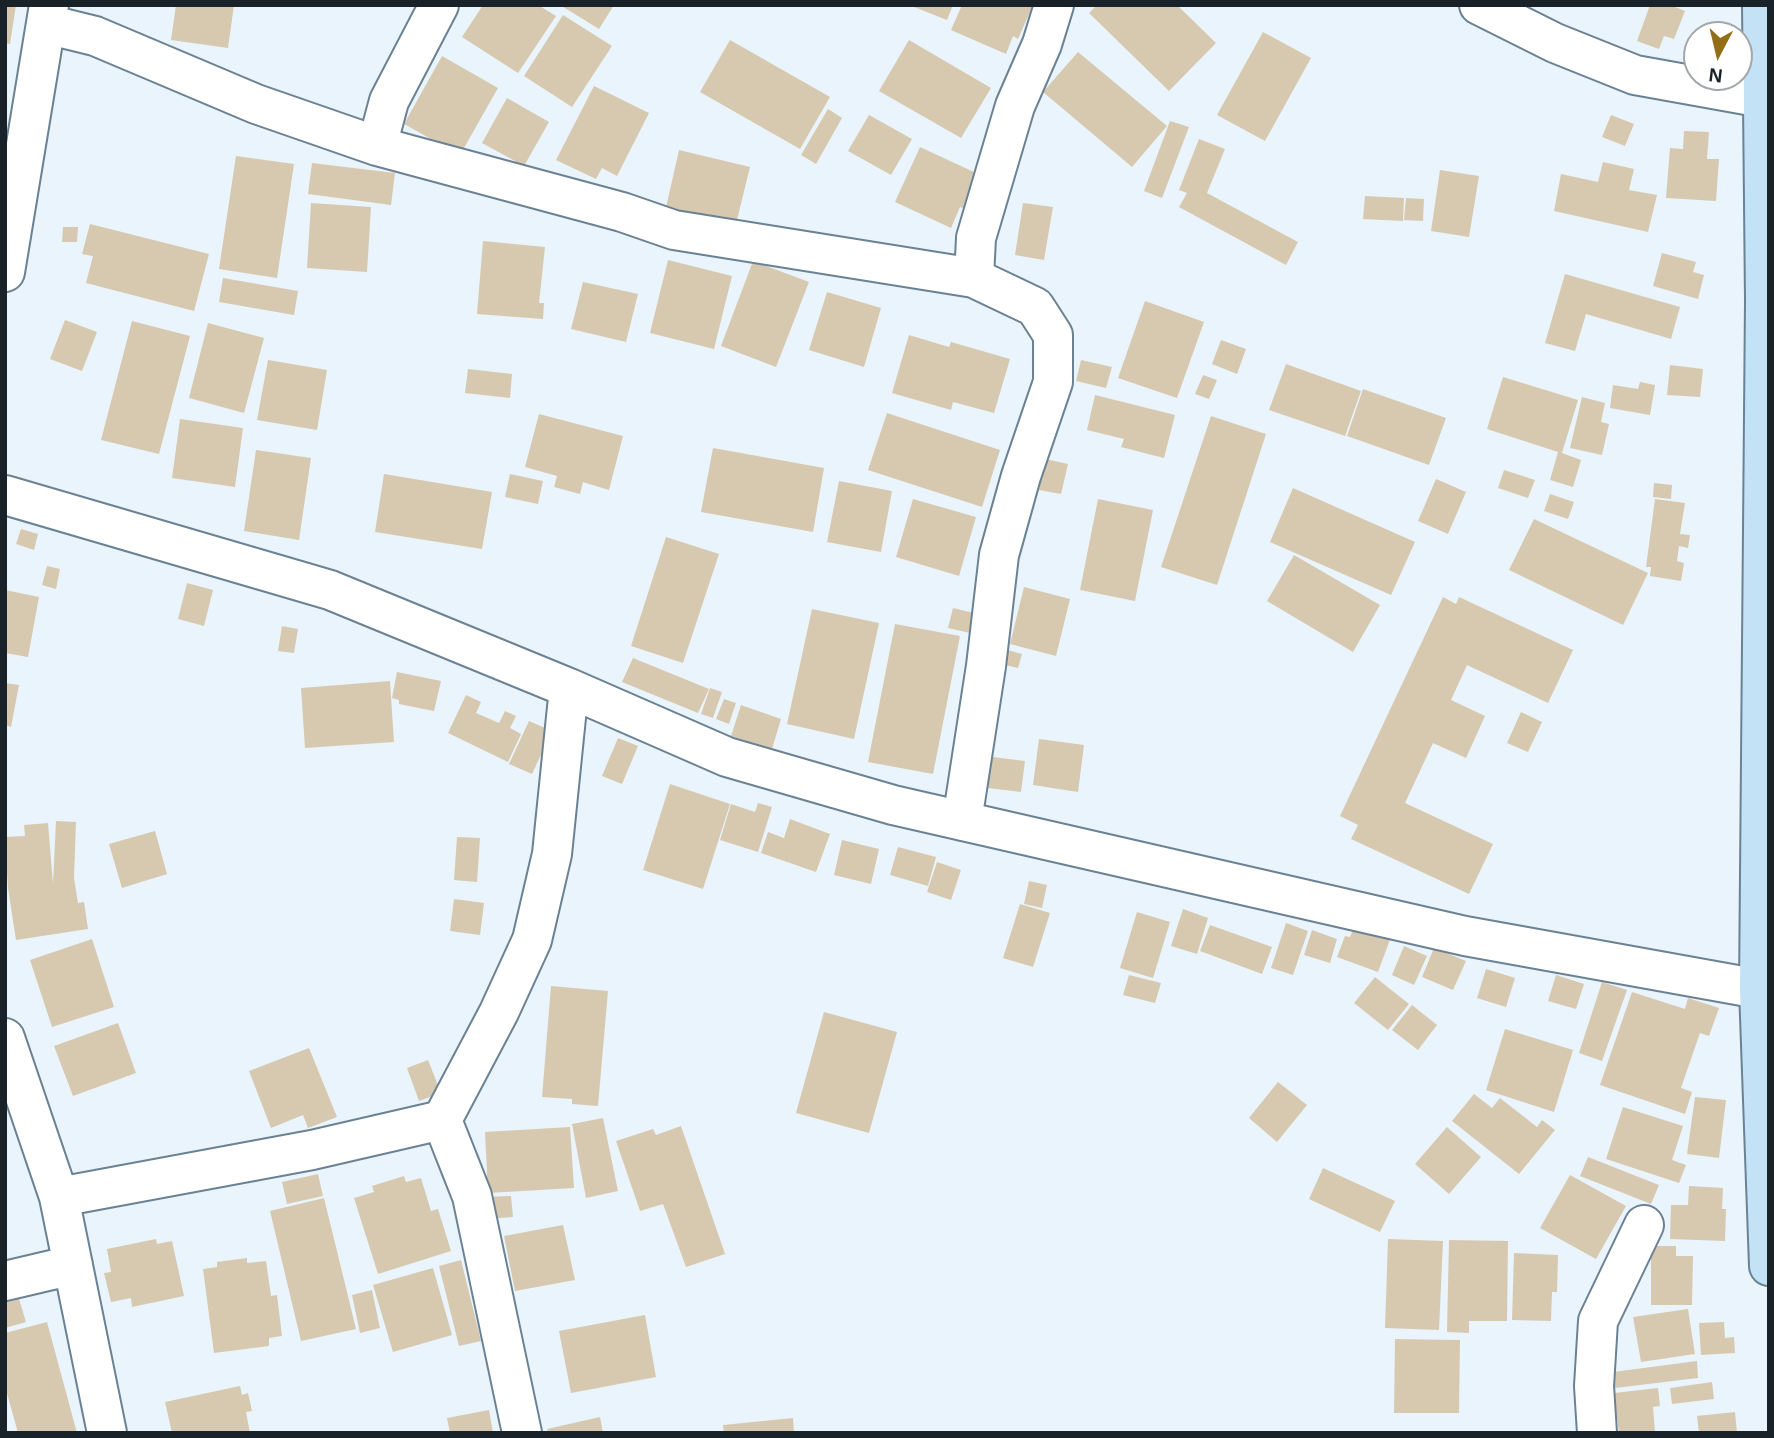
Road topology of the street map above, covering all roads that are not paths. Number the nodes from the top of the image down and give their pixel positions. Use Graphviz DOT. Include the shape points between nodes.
graph roads {
  1 [pos="439,5"];
  2 [pos="1054,5"];
  3 [pos="1479,5"];
  4 [pos="1762,5"];
  5 [pos="48,15"];
  6 [pos="1763,98"];
  7 [pos="377,146"];
  8 [pos="5,272"];
  9 [pos="974,278"];
  10 [pos="1767,301"];
  11 [pos="5,495"];
  12 [pos="569,688"];
  13 [pos="962,821"];
  14 [pos="1759,989"];
  15 [pos="5,1038"];
  16 [pos="1766,1111"];
  17 [pos="442,1119"];
  18 [pos="59,1197"];
  19 [pos="1644,1225"];
  20 [pos="73,1265"];
  21 [pos="1769,1266"];
  22 [pos="5,1281"];
  23 [pos="107,1433"];
  24 [pos="522,1433"];
  25 [pos="1597,1433"];
  1 -- 7 [label="street" via="389,101"];
  2 -- 9 [label="street" via="1015,106 976,238"];
  3 -- 6 [label="street" via="1555,43 1635,75"];
  4 -- 6 [label="main road"];
  5 -- 7 [label="street" via="256,104"];
  5 -- 8 [label="street"];
  6 -- 10 [label="main road"];
  7 -- 9 [label="street" via="674,230"];
  9 -- 13 [label="street" via="1035,307 1053,335 1053,382 999,555"];
  10 -- 14 [label="main road"];
  11 -- 12 [label="street" via="330,590"];
  12 -- 13 [label="street" via="727,757"];
  12 -- 17 [label="street" via="552,854 532,940"];
  13 -- 14 [label="street" via="1465,936"];
  14 -- 16 [label="main road"];
  15 -- 18 [label="street"];
  16 -- 21 [label="main road"];
  17 -- 18 [label="street" via="312,1150"];
  17 -- 24 [label="street" via="472,1196"];
  18 -- 20 [label="street"];
  19 -- 25 [label="street" via="1598,1321"];
  20 -- 22 [label="street"];
  20 -- 23 [label="street"];
}
